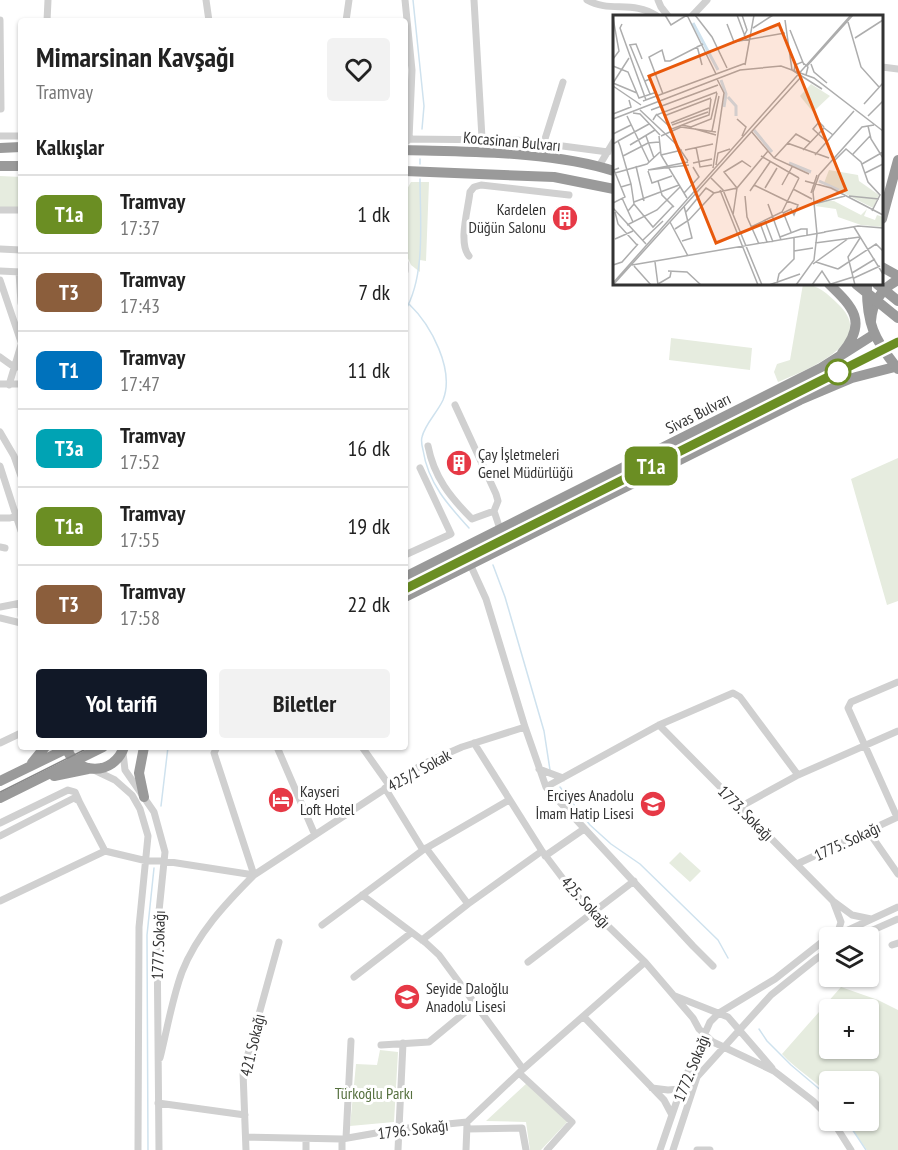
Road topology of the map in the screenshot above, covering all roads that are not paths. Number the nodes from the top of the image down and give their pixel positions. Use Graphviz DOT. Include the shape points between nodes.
graph roads {
  1 [pos="48,0"];
  2 [pos="206,0"];
  3 [pos="349,0"];
  4 [pos="405,0"];
  5 [pos="474,0"];
  6 [pos="587,0"];
  7 [pos="658,0"];
  8 [pos="706,0"];
  9 [pos="656,15"];
  10 [pos="667,15"];
  11 [pos="693,15"];
  12 [pos="47,18"];
  13 [pos="209,18"];
  14 [pos="346,18"];
  15 [pos="407,18"];
  16 [pos="0,20"];
  17 [pos="408,30"];
  18 [pos="883,67"];
  19 [pos="898,69"];
  20 [pos="564,82"];
  21 [pos="3,109"];
  22 [pos="408,128"];
  23 [pos="0,136"];
  24 [pos="18,136"];
  25 [pos="482,138"];
  26 [pos="408,140"];
  27 [pos="544,142"];
  28 [pos="613,144"];
  29 [pos="18,147"];
  30 [pos="0,148"];
  31 [pos="408,150"];
  32 [pos="608,152"];
  33 [pos="898,160"];
  34 [pos="0,166"];
  35 [pos="18,166"];
  36 [pos="599,166"];
  37 [pos="613,169"];
  38 [pos="408,171"];
  39 [pos="486,174"];
  40 [pos="554,177"];
  41 [pos="489,186"];
  42 [pos="613,189"];
  43 [pos="613,193"];
  44 [pos="569,195"];
  45 [pos="0,210"];
  46 [pos="18,210"];
  47 [pos="883,215"];
  48 [pos="0,249"];
  49 [pos="18,250"];
  50 [pos="469,256"];
  51 [pos="883,268"];
  52 [pos="0,271"];
  53 [pos="18,272"];
  54 [pos="898,278"];
  55 [pos="0,280"];
  56 [pos="832,285"];
  57 [pos="833,285"];
  58 [pos="857,285"];
  59 [pos="867,285"];
  60 [pos="877,285"];
  61 [pos="898,301"];
  62 [pos="898,318"];
  63 [pos="18,327"];
  64 [pos="872,330"];
  65 [pos="0,357"];
  66 [pos="835,360"];
  67 [pos="17,367"];
  68 [pos="898,367"];
  69 [pos="0,384"];
  70 [pos="18,384"];
  71 [pos="9,385"];
  72 [pos="455,405"];
  73 [pos="0,432"];
  74 [pos="428,446"];
  75 [pos="0,466"];
  76 [pos="18,467"];
  77 [pos="420,468"];
  78 [pos="494,511"];
  79 [pos="17,516"];
  80 [pos="0,518"];
  81 [pos="18,520"];
  82 [pos="500,529"];
  83 [pos="408,554"];
  84 [pos="470,564"];
  85 [pos="408,572"];
  86 [pos="408,595"];
  87 [pos="18,605"];
  88 [pos="0,607"];
  89 [pos="0,618"];
  90 [pos="18,621"];
  91 [pos="898,682"];
  92 [pos="660,725"];
  93 [pos="525,727"];
  94 [pos="898,731"];
  95 [pos="18,734"];
  96 [pos="0,743"];
  97 [pos="474,743"];
  98 [pos="864,746"];
  99 [pos="42,750"];
  100 [pos="64,750"];
  101 [pos="69,750"];
  102 [pos="97,750"];
  103 [pos="123,750"];
  104 [pos="124,750"];
  105 [pos="143,750"];
  106 [pos="216,750"];
  107 [pos="278,750"];
  108 [pos="365,750"];
  109 [pos="74,761"];
  110 [pos="27,768"];
  111 [pos="91,769"];
  112 [pos="539,769"];
  113 [pos="798,775"];
  114 [pos="39,778"];
  115 [pos="563,778"];
  116 [pos="0,781"];
  117 [pos="387,787"];
  118 [pos="546,787"];
  119 [pos="144,797"];
  120 [pos="0,798"];
  121 [pos="509,800"];
  122 [pos="79,801"];
  123 [pos="740,807"];
  124 [pos="898,817"];
  125 [pos="0,823"];
  126 [pos="584,829"];
  127 [pos="868,831"];
  128 [pos="315,835"];
  129 [pos="0,836"];
  130 [pos="424,849"];
  131 [pos="105,851"];
  132 [pos="544,853"];
  133 [pos="147,861"];
  134 [pos="164,861"];
  135 [pos="797,864"];
  136 [pos="898,874"];
  137 [pos="254,875"];
  138 [pos="634,881"];
  139 [pos="362,895"];
  140 [pos="0,901"];
  141 [pos="833,901"];
  142 [pos="468,904"];
  143 [pos="898,907"];
  144 [pos="594,912"];
  145 [pos="871,919"];
  146 [pos="898,919"];
  147 [pos="322,925"];
  148 [pos="838,927"];
  149 [pos="854,927"];
  150 [pos="879,927"];
  151 [pos="411,933"];
  152 [pos="422,940"];
  153 [pos="279,942"];
  154 [pos="819,944"];
  155 [pos="819,957"];
  156 [pos="528,962"];
  157 [pos="645,962"];
  158 [pos="714,966"];
  159 [pos="354,976"];
  160 [pos="673,995"];
  161 [pos="475,1004"];
  162 [pos="719,1013"];
  163 [pos="584,1017"];
  164 [pos="740,1030"];
  165 [pos="704,1034"];
  166 [pos="351,1041"];
  167 [pos="403,1043"];
  168 [pos="381,1045"];
  169 [pos="723,1047"];
  170 [pos="158,1067"];
  171 [pos="521,1071"];
  172 [pos="774,1071"];
  173 [pos="652,1088"];
  174 [pos="680,1089"];
  175 [pos="158,1103"];
  176 [pos="819,1107"];
  177 [pos="245,1115"];
  178 [pos="672,1115"];
  179 [pos="467,1126"];
  180 [pos="399,1129"];
  181 [pos="839,1131"];
  182 [pos="246,1137"];
  183 [pos="306,1138"];
  184 [pos="344,1139"];
  185 [pos="138,1150"];
  186 [pos="159,1150"];
  187 [pos="246,1150"];
  188 [pos="306,1150"];
  189 [pos="342,1150"];
  190 [pos="398,1150"];
  191 [pos="466,1150"];
  192 [pos="526,1150"];
  193 [pos="547,1150"];
  194 [pos="660,1150"];
  195 [pos="673,1150"];
  196 [pos="696,1150"];
  197 [pos="710,1150"];
  198 [pos="851,1150"];
  1 -- 12 [label="street"];
  2 -- 13 [label="street"];
  3 -- 14 [label="street"];
  4 -- 15 [label="street"];
  5 -- 25 [label="street"];
  6 -- 9 [label="street" via="636,3"];
  7 -- 10 [label="street"];
  8 -- 11 [label="street"];
  16 -- 21 [label="street"];
  17 -- 22 [label="street" via="412,105"];
  18 -- 19 [label="street"];
  20 -- 27 [label="street"];
  23 -- 24 [label="street"];
  25 -- 26 [label="street"];
  25 -- 27 [label="street"];
  27 -- 32 [label="street"];
  28 -- 32 [label="street"];
  29 -- 30 [label="highway"];
  31 -- 36 [label="highway, Kocasinan Bulvarı" via="504,154"];
  32 -- 36 [label="street"];
  33 -- 47 [label="highway"];
  34 -- 35 [label="highway"];
  36 -- 37 [label="highway, Kocasinan Bulvarı"];
  38 -- 39 [label="highway, Kocasinan Bulvarı"];
  39 -- 40 [label="highway, Kocasinan Bulvarı"];
  39 -- 41 [label="street"];
  40 -- 42 [label="highway"];
  40 -- 43 [label="highway"];
  41 -- 44 [label="street"];
  41 -- 50 [label="street" via="478,185 470,192 463,241"];
  45 -- 46 [label="street"];
  48 -- 49 [label="street"];
  51 -- 54 [label="highway"];
  52 -- 53 [label="street"];
  54 -- 64 [label="highway" via="879,296 872,315"];
  55 -- 63 [label="street"];
  56 -- 66 [label="highway" via="851,305 855,316 853,338"];
  57 -- 64 [label="highway" via="847,292 866,312"];
  58 -- 62 [label="highway, bridge"];
  59 -- 68 [label="highway, bridge" via="871,328"];
  60 -- 61 [label="highway, bridge"];
  64 -- 66 [label="highway, Sivas Bulvarı"];
  64 -- 68 [label="highway" via="882,352"];
  65 -- 67 [label="street"];
  66 -- 82 [label="highway, Sivas Bulvarı"];
  67 -- 71 [label="street"];
  68 -- 84 [label="highway, Sivas Bulvarı" via="852,378 800,400"];
  69 -- 71 [label="street"];
  70 -- 71 [label="street"];
  72 -- 78 [label="street" via="496,494"];
  73 -- 76 [label="street"];
  74 -- 78 [label="street" via="443,486 472,519"];
  75 -- 79 [label="street"];
  77 -- 83 [label="street" via="451,534"];
  78 -- 82 [label="street"];
  79 -- 80 [label="street"];
  79 -- 81 [label="street"];
  82 -- 85 [label="highway, Sivas Bulvarı"];
  84 -- 86 [label="highway, Sivas Bulvarı"];
  84 -- 93 [label="street" via="486,599"];
  87 -- 88 [label="street"];
  89 -- 90 [label="street"];
  91 -- 98 [label="street" via="849,705"];
  92 -- 113 [label="street" via="735,694"];
  92 -- 115 [label="street"];
  92 -- 123 [label="street, 1773. Sokağı"];
  93 -- 97 [label="street, 425/1 Sokak"];
  93 -- 112 [label="street"];
  94 -- 98 [label="street"];
  95 -- 96 [label="street"];
  97 -- 117 [label="street, 425/1 Sokak" via="438,757"];
  97 -- 121 [label="street, 425. Sokağı"];
  98 -- 113 [label="street"];
  98 -- 124 [label="street"];
  99 -- 110 [label="highway"];
  100 -- 110 [label="highway"];
  101 -- 109 [label="highway"];
  102 -- 109 [label="highway"];
  103 -- 111 [label="highway" via="113,764"];
  104 -- 119 [label="street, 1777. Sokağı" via="125,770"];
  105 -- 119 [label="highway" via="139,773"];
  106 -- 137 [label="street"];
  107 -- 128 [label="street"];
  108 -- 117 [label="street"];
  109 -- 111 [label="highway"];
  109 -- 114 [label="highway"];
  110 -- 116 [label="highway"];
  111 -- 114 [label="highway"];
  111 -- 133 [label="street, 1777. Sokağı" via="121,784 138,804 148,836"];
  112 -- 115 [label="street"];
  112 -- 118 [label="street"];
  113 -- 123 [label="street"];
  114 -- 120 [label="highway"];
  115 -- 118 [label="street"];
  117 -- 128 [label="street, 425/1 Sokak"];
  117 -- 130 [label="street"];
  118 -- 126 [label="street"];
  119 -- 134 [label="street, 1777. Sokağı" via="159,827"];
  121 -- 130 [label="street"];
  121 -- 132 [label="street, 425. Sokağı"];
  122 -- 125 [label="street" via="75,792 68,790"];
  122 -- 129 [label="street" via="72,798"];
  122 -- 131 [label="street"];
  123 -- 135 [label="street, 1773. Sokağı"];
  124 -- 127 [label="street, 1775. Sokağı"];
  126 -- 132 [label="street"];
  126 -- 138 [label="street"];
  127 -- 135 [label="street, 1775. Sokağı"];
  127 -- 136 [label="street"];
  128 -- 137 [label="street, 425/1 Sokak"];
  130 -- 139 [label="street"];
  130 -- 142 [label="street"];
  131 -- 133 [label="street"];
  131 -- 140 [label="street"];
  132 -- 142 [label="street"];
  132 -- 144 [label="street, 425. Sokağı" via="573,892"];
  133 -- 134 [label="street"];
  133 -- 185 [label="street, 1777. Sokağı" via="139,927"];
  134 -- 137 [label="street"];
  134 -- 170 [label="street, 1777. Sokağı" via="157,931"];
  135 -- 141 [label="street, 1773. Sokağı"];
  137 -- 170 [label="street, 425/1 Sokak" via="217,915 186,964"];
  138 -- 144 [label="street"];
  138 -- 158 [label="street"];
  139 -- 147 [label="street"];
  139 -- 151 [label="street"];
  141 -- 145 [label="street, 1773. Sokağı" via="852,915"];
  141 -- 148 [label="street" via="841,922"];
  142 -- 152 [label="street"];
  143 -- 145 [label="street, 1772. Sokağı"];
  144 -- 156 [label="street"];
  144 -- 157 [label="street, 425. Sokağı"];
  145 -- 149 [label="street, 1772. Sokağı"];
  146 -- 150 [label="street"];
  151 -- 152 [label="street"];
  151 -- 159 [label="street"];
  152 -- 161 [label="street" via="439,955"];
  153 -- 177 [label="street, 421. Sokağı" via="243,1072"];
  154 -- 162 [label="street, 1772. Sokağı" via="775,979"];
  155 -- 164 [label="street, 1772. Sokağı" via="771,995"];
  157 -- 160 [label="street, 425. Sokağı"];
  157 -- 163 [label="street, 1796. Sokağı"];
  160 -- 162 [label="street, 425. Sokağı"];
  160 -- 165 [label="street, 425. Sokağı"];
  161 -- 167 [label="street" via="429,1042"];
  161 -- 171 [label="street"];
  162 -- 164 [label="street, 425. Sokağı"];
  162 -- 165 [label="street, 1772. Sokağı"];
  163 -- 171 [label="street, 1796. Sokağı"];
  163 -- 173 [label="street"];
  164 -- 169 [label="street, 1772. Sokağı"];
  164 -- 172 [label="street, 425. Sokağı"];
  165 -- 169 [label="street, 425. Sokağı"];
  165 -- 174 [label="street, 1772. Sokağı"];
  166 -- 184 [label="street"];
  167 -- 168 [label="street"];
  167 -- 180 [label="street"];
  169 -- 172 [label="street, 425. Sokağı"];
  169 -- 195 [label="street, 1772. Sokağı" via="697,1077"];
  170 -- 175 [label="street, 1777. Sokağı"];
  171 -- 179 [label="street, 1796. Sokağı"];
  171 -- 193 [label="street" via="572,1122"];
  172 -- 176 [label="street, 425. Sokağı"];
  173 -- 174 [label="street"];
  173 -- 178 [label="street"];
  174 -- 178 [label="street, 1772. Sokağı"];
  175 -- 177 [label="street"];
  175 -- 186 [label="street, 1777. Sokağı"];
  177 -- 182 [label="street, 421. Sokağı"];
  178 -- 194 [label="street, 1772. Sokağı"];
  179 -- 180 [label="street, 1796. Sokağı"];
  179 -- 191 [label="street"];
  179 -- 192 [label="street" via="522,1128"];
  180 -- 184 [label="street, 1796. Sokağı"];
  180 -- 190 [label="street"];
  181 -- 198 [label="street, 425. Sokağı"];
  182 -- 183 [label="street, 1796. Sokağı"];
  182 -- 187 [label="street, 421. Sokağı"];
  183 -- 184 [label="street, 1796. Sokağı"];
  183 -- 188 [label="street"];
  184 -- 189 [label="street"];
  196 -- 197 [label="street"];
}
